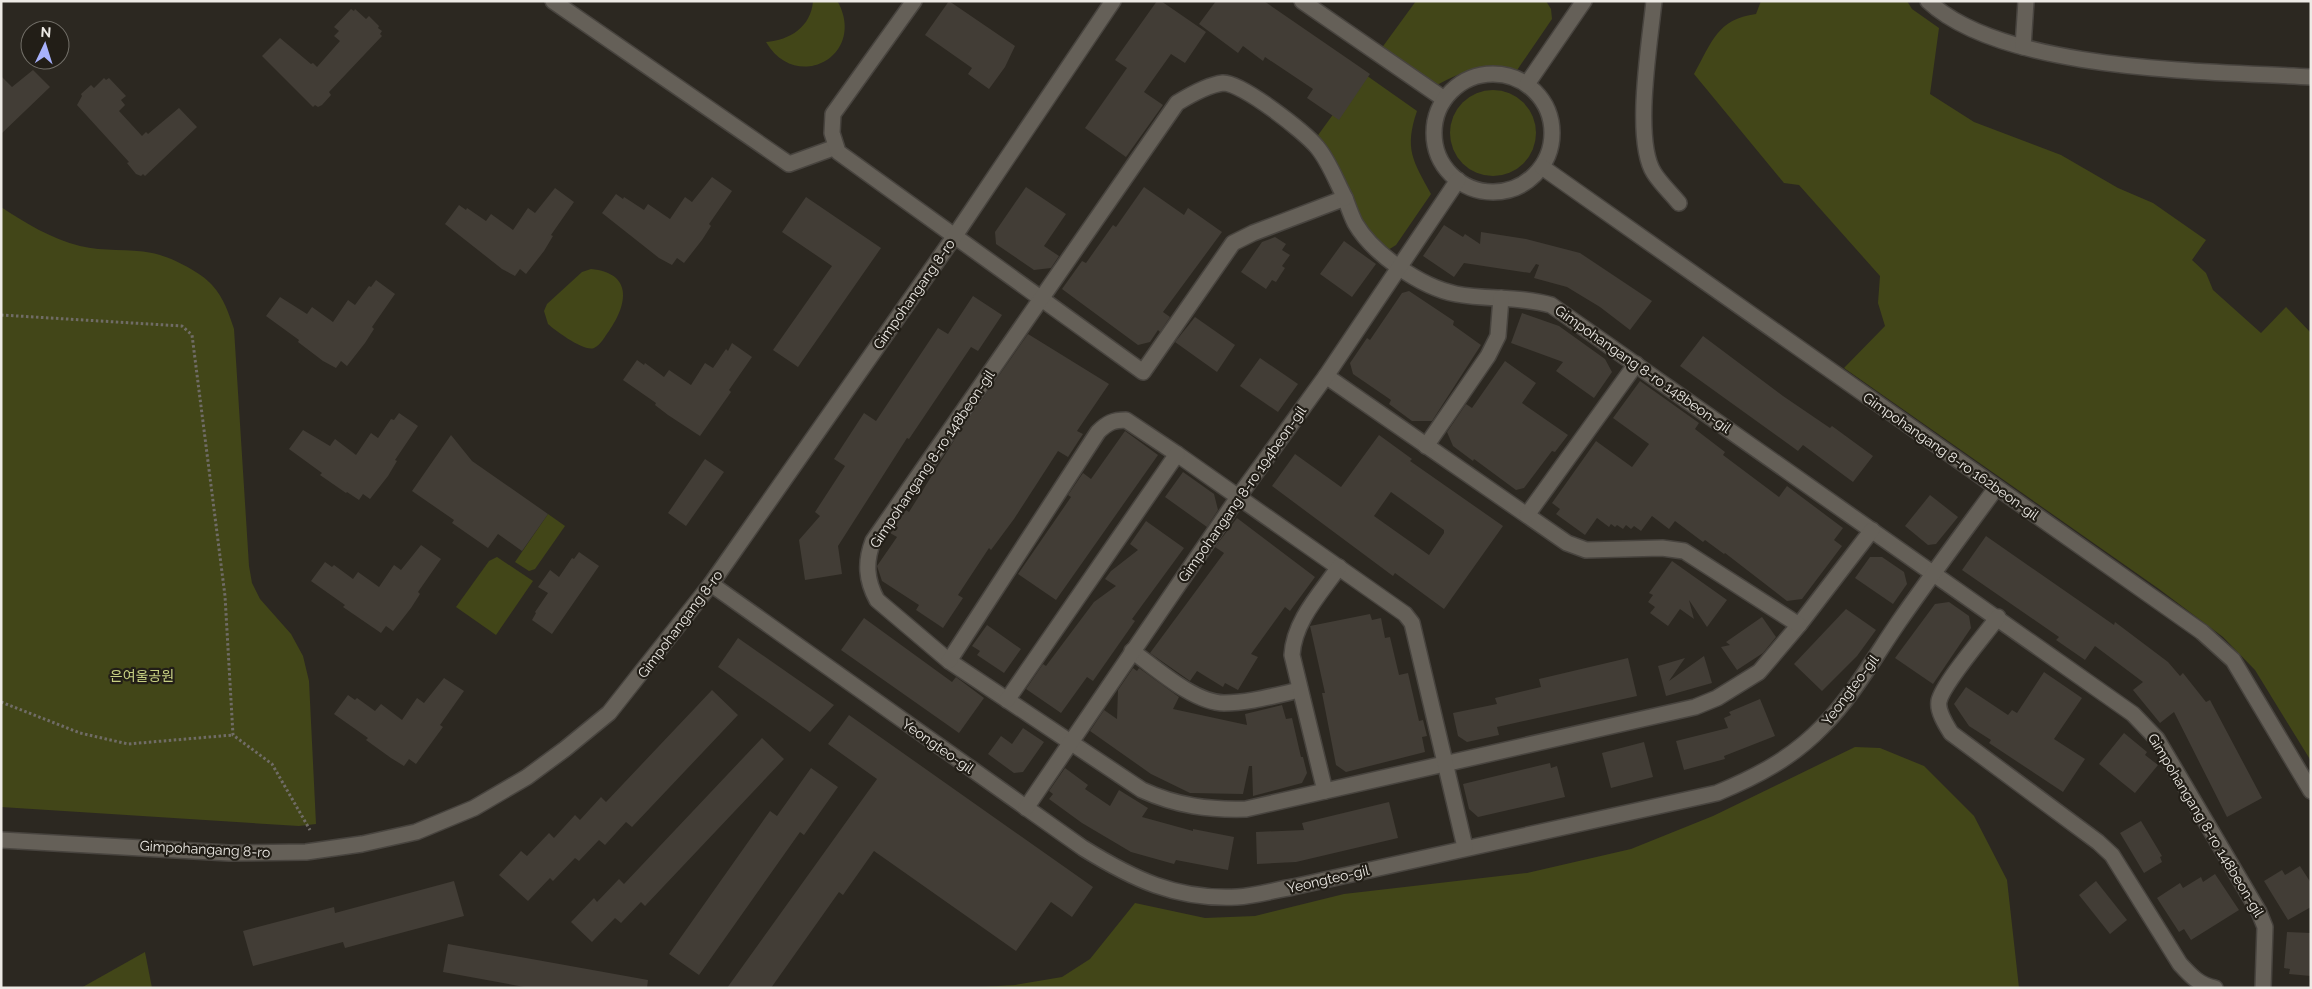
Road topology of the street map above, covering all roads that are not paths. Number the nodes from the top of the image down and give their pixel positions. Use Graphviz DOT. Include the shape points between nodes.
graph roads {
  1 [pos="553,1"];
  2 [pos="914,1"];
  3 [pos="1114,1"];
  4 [pos="1302,1"];
  5 [pos="1584,1"];
  6 [pos="1654,1"];
  7 [pos="1928,1"];
  8 [pos="2026,1"];
  9 [pos="2023,47"];
  10 [pos="2311,77"];
  11 [pos="1527,84"];
  12 [pos="1444,99"];
  13 [pos="836,147"];
  14 [pos="1542,167"];
  15 [pos="1458,180"];
  16 [pos="1345,198"];
  17 [pos="1679,203"];
  18 [pos="954,237"];
  19 [pos="1400,268"];
  20 [pos="1501,298"];
  21 [pos="1042,300"];
  22 [pos="1636,364"];
  23 [pos="1326,376"];
  24 [pos="1426,446"];
  25 [pos="1177,454"];
  26 [pos="1996,488"];
  27 [pos="1239,496"];
  28 [pos="1527,515"];
  29 [pos="1872,530"];
  30 [pos="1339,567"];
  31 [pos="1933,572"];
  32 [pos="711,584"];
  33 [pos="1998,618"];
  34 [pos="1799,625"];
  35 [pos="1132,651"];
  36 [pos="949,661"];
  37 [pos="1300,690"];
  38 [pos="1007,700"];
  39 [pos="1071,744"];
  40 [pos="1446,762"];
  41 [pos="2311,791"];
  42 [pos="1325,792"];
  43 [pos="1026,808"];
  44 [pos="1,840"];
  45 [pos="1465,848"];
  46 [pos="2215,988"];
  47 [pos="2263,988"];
  1 -- 13 [label="street" via="789,164"];
  2 -- 13 [label="street" via="833,114 832,133"];
  3 -- 18 [label="street, Gimpohangang 8-ro"];
  4 -- 12 [label="street"];
  5 -- 11 [label="street"];
  6 -- 17 [label="street" via="1642,128 1654,172"];
  7 -- 9 [label="street" via="1940,12 1972,30"];
  8 -- 9 [label="street"];
  9 -- 10 [label="street" via="2075,58 2163,69"];
  11 -- 12 [label="street" via="1510,76 1474,77 1457,86"];
  11 -- 14 [label="street" via="1541,97 1550,114 1553,132 1550,151"];
  12 -- 15 [label="street" via="1435,118 1434,139 1439,158"];
  13 -- 18 [label="street" via="838,152"];
  14 -- 15 [label="street" via="1528,182 1509,191 1488,192 1468,187"];
  14 -- 26 [label="street, Gimpohangang 8-ro 162beon-gil"];
  15 -- 19 [label="street, Gimpohangang 8-ro 194beon-gil"];
  16 -- 19 [label="street, Gimpohangang 8-ro 148beon-gil" via="1355,222 1370,243"];
  16 -- 21 [label="street" via="1233,243 1143,372"];
  16 -- 21 [label="street, Gimpohangang 8-ro 148beon-gil" via="1317,148 1291,123 1240,87 1224,83 1208,88 1177,103"];
  18 -- 21 [label="street"];
  18 -- 32 [label="street, Gimpohangang 8-ro"];
  19 -- 20 [label="street, Gimpohangang 8-ro 148beon-gil" via="1427,285 1449,292"];
  19 -- 23 [label="street, Gimpohangang 8-ro 194beon-gil"];
  20 -- 22 [label="street, Gimpohangang 8-ro 148beon-gil" via="1531,299 1551,305"];
  20 -- 24 [label="street" via="1498,336 1488,356"];
  21 -- 36 [label="street, Gimpohangang 8-ro 148beon-gil" via="873,541 867,556 870,587 877,600"];
  22 -- 28 [label="street"];
  22 -- 29 [label="street, Gimpohangang 8-ro 148beon-gil"];
  23 -- 24 [label="street"];
  23 -- 27 [label="street, Gimpohangang 8-ro 194beon-gil"];
  24 -- 28 [label="street"];
  25 -- 27 [label="street"];
  25 -- 36 [label="street" via="1126,420 1105,424"];
  25 -- 38 [label="street"];
  26 -- 31 [label="street, Yeongteo-gil"];
  26 -- 41 [label="street, Gimpohangang 8-ro 162beon-gil" via="2202,632 2233,660"];
  27 -- 30 [label="street"];
  27 -- 35 [label="street, Gimpohangang 8-ro 194beon-gil"];
  28 -- 34 [label="street" via="1567,543 1586,550 1684,550"];
  29 -- 31 [label="street, Gimpohangang 8-ro 148beon-gil"];
  29 -- 34 [label="street, Gimpohangang 8-ro 148beon-gil"];
  30 -- 37 [label="street" via="1299,625 1293,643 1292,655"];
  30 -- 40 [label="street" via="1405,614 1412,623"];
  31 -- 33 [label="street, Gimpohangang 8-ro 148beon-gil"];
  31 -- 45 [label="street, Yeongteo-gil" via="1850,694 1822,727 1790,755 1755,777 1717,793"];
  32 -- 43 [label="street, Yeongteo-gil"];
  32 -- 44 [label="street, Gimpohangang 8-ro" via="610,713 527,777 474,808 416,832 306,852 229,853"];
  33 -- 46 [label="street" via="1946,686 1938,702 1942,718 1951,733 2112,854 2180,964 2204,986"];
  33 -- 47 [label="street, Gimpohangang 8-ro 148beon-gil" via="2133,714 2157,739 2260,912 2265,927"];
  34 -- 40 [label="street, Gimpohangang 8-ro 148beon-gil" via="1759,672 1717,698 1695,707"];
  35 -- 37 [label="street" via="1197,696 1210,701 1239,702"];
  35 -- 39 [label="street, Gimpohangang 8-ro 194beon-gil"];
  36 -- 38 [label="street, Gimpohangang 8-ro 148beon-gil"];
  37 -- 42 [label="street"];
  38 -- 39 [label="street, Gimpohangang 8-ro 148beon-gil"];
  39 -- 42 [label="street, Gimpohangang 8-ro 148beon-gil" via="1142,790 1165,801 1190,806 1213,810 1246,809"];
  39 -- 43 [label="street, Gimpohangang 8-ro 194beon-gil"];
  40 -- 42 [label="street, Gimpohangang 8-ro 148beon-gil"];
  40 -- 45 [label="street"];
  43 -- 45 [label="street, Yeongteo-gil" via="1112,867 1166,890 1198,896 1238,897"];
}
